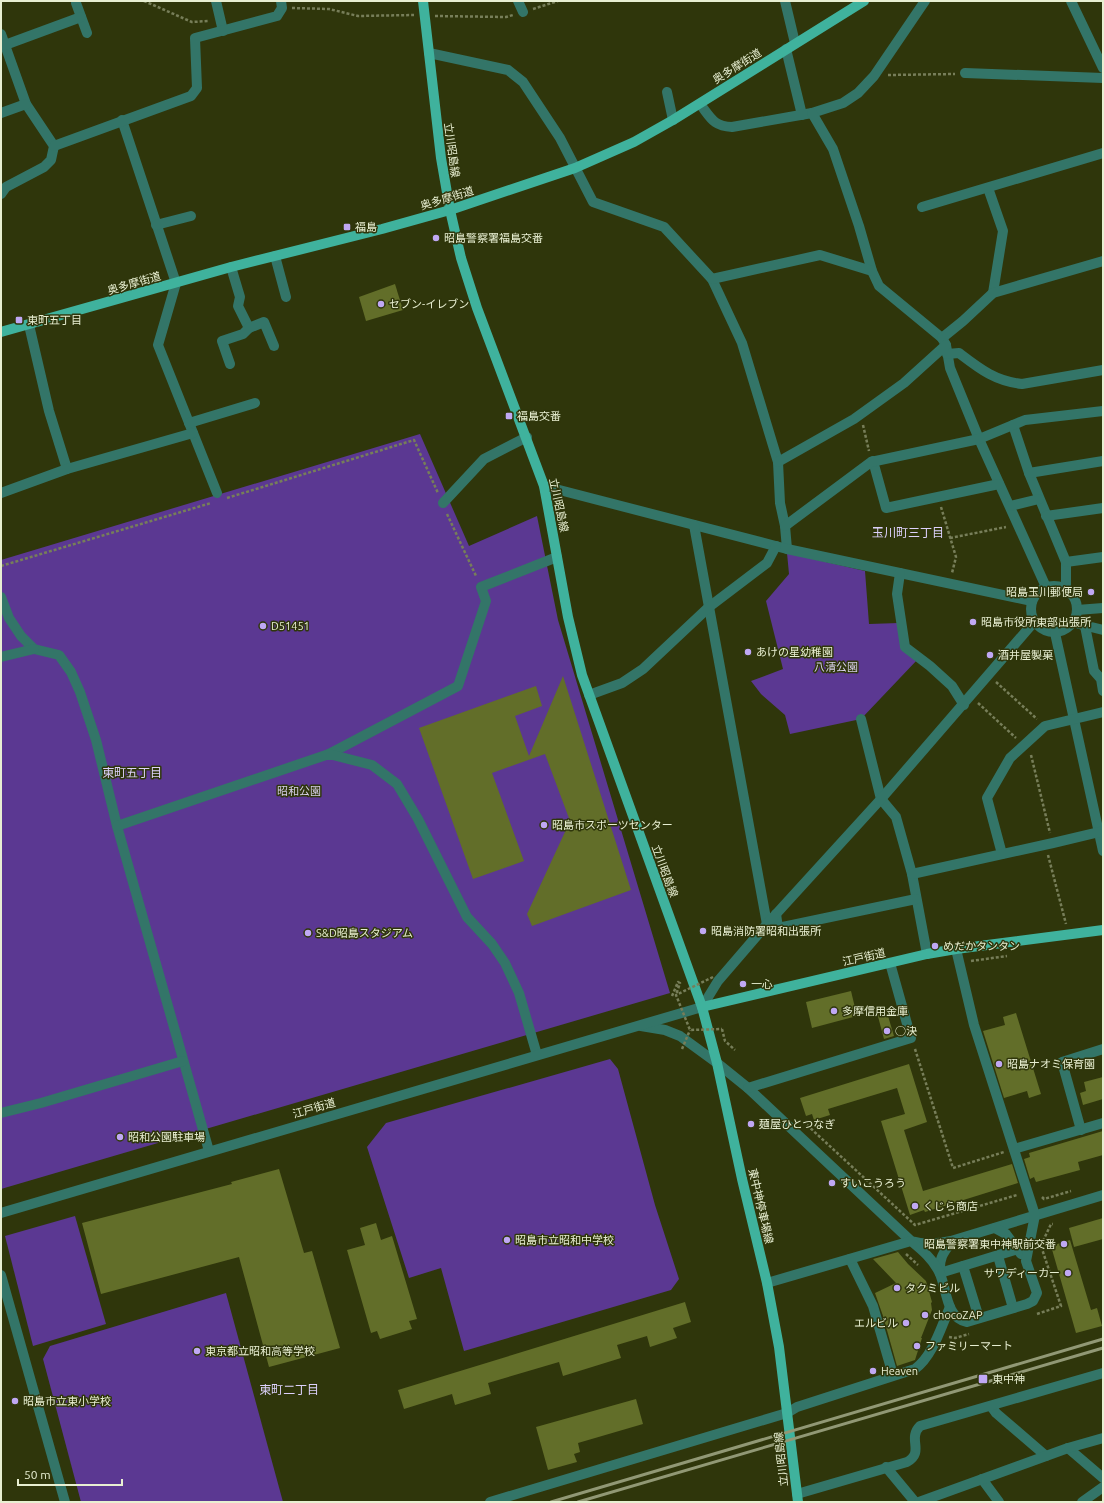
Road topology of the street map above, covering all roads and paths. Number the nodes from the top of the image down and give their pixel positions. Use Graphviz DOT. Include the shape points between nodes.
graph roads {
  1 [pos="216,1"];
  2 [pos="281,1"];
  3 [pos="423,1"];
  4 [pos="518,1"];
  5 [pos="785,1"];
  6 [pos="864,1"];
  7 [pos="925,1"];
  8 [pos="1071,1"];
  9 [pos="76,4"];
  10 [pos="523,12"];
  11 [pos="81,17"];
  12 [pos="223,31"];
  13 [pos="1,34"];
  14 [pos="87,34"];
  15 [pos="795,43"];
  16 [pos="5,45"];
  17 [pos="786,49"];
  18 [pos="429,53"];
  19 [pos="1103,68"];
  20 [pos="965,73"];
  21 [pos="874,76"];
  22 [pos="1103,78"];
  23 [pos="667,92"];
  24 [pos="26,104"];
  25 [pos="700,104"];
  26 [pos="1,113"];
  27 [pos="807,114"];
  28 [pos="122,120"];
  29 [pos="673,120"];
  30 [pos="54,146"];
  31 [pos="1103,153"];
  32 [pos="575,168"];
  33 [pos="988,188"];
  34 [pos="1,194"];
  35 [pos="922,207"];
  36 [pos="450,210"];
  37 [pos="191,216"];
  38 [pos="156,225"];
  39 [pos="275,256"];
  40 [pos="1103,261"];
  41 [pos="231,267"];
  42 [pos="872,271"];
  43 [pos="712,279"];
  44 [pos="176,283"];
  45 [pos="993,293"];
  46 [pos="286,297"];
  47 [pos="29,324"];
  48 [pos="248,328"];
  49 [pos="1,332"];
  50 [pos="274,346"];
  51 [pos="945,346"];
  52 [pos="230,364"];
  53 [pos="1103,370"];
  54 [pos="254,403"];
  55 [pos="1103,411"];
  56 [pos="861,414"];
  57 [pos="189,423"];
  58 [pos="1013,425"];
  59 [pos="193,433"];
  60 [pos="527,437"];
  61 [pos="979,439"];
  62 [pos="778,462"];
  63 [pos="872,462"];
  64 [pos="1103,462"];
  65 [pos="67,470"];
  66 [pos="1029,473"];
  67 [pos="999,484"];
  68 [pos="544,486"];
  69 [pos="1,493"];
  70 [pos="938,497"];
  71 [pos="216,499"];
  72 [pos="1039,499"];
  73 [pos="443,503"];
  74 [pos="1010,506"];
  75 [pos="1103,508"];
  76 [pos="1046,516"];
  77 [pos="694,525"];
  78 [pos="1018,525"];
  79 [pos="785,526"];
  80 [pos="950,538"];
  81 [pos="776,546"];
  82 [pos="787,548"];
  83 [pos="556,557"];
  84 [pos="1103,557"];
  85 [pos="1066,562"];
  86 [pos="1,566"];
  87 [pos="900,573"];
  88 [pos="950,583"];
  89 [pos="481,587"];
  90 [pos="1046,587"];
  91 [pos="1066,590"];
  92 [pos="1,597"];
  93 [pos="1032,601"];
  94 [pos="709,607"];
  95 [pos="1103,608"];
  96 [pos="1077,610"];
  97 [pos="1034,622"];
  98 [pos="1073,623"];
  99 [pos="1085,626"];
  100 [pos="1103,630"];
  101 [pos="1055,633"];
  102 [pos="34,649"];
  103 [pos="1,657"];
  104 [pos="989,675"];
  105 [pos="1103,691"];
  106 [pos="589,695"];
  107 [pos="964,705"];
  108 [pos="1103,712"];
  109 [pos="1075,718"];
  110 [pos="860,719"];
  111 [pos="1045,726"];
  112 [pos="329,754"];
  113 [pos="881,799"];
  114 [pos="117,826"];
  115 [pos="1101,831"];
  116 [pos="1046,845"];
  117 [pos="1103,852"];
  118 [pos="1002,854"];
  119 [pos="912,874"];
  120 [pos="916,899"];
  121 [pos="776,914"];
  122 [pos="766,924"];
  123 [pos="1103,930"];
  124 [pos="1069,934"];
  125 [pos="956,949"];
  126 [pos="927,954"];
  127 [pos="890,963"];
  128 [pos="713,977"];
  129 [pos="702,1006"];
  130 [pos="633,1026"];
  131 [pos="690,1030"];
  132 [pos="913,1042"];
  133 [pos="682,1049"];
  134 [pos="1103,1049"];
  135 [pos="735,1050"];
  136 [pos="537,1055"];
  137 [pos="183,1061"];
  138 [pos="717,1063"];
  139 [pos="748,1088"];
  140 [pos="1,1114"];
  141 [pos="804,1122"];
  142 [pos="1103,1123"];
  143 [pos="1080,1130"];
  144 [pos="1014,1149"];
  145 [pos="209,1151"];
  146 [pos="1073,1190"];
  147 [pos="1019,1194"];
  148 [pos="1039,1194"];
  149 [pos="1103,1195"];
  150 [pos="1,1212"];
  151 [pos="1035,1215"];
  152 [pos="995,1228"];
  153 [pos="911,1241"];
  154 [pos="952,1241"];
  155 [pos="1018,1250"];
  156 [pos="998,1256"];
  157 [pos="850,1260"];
  158 [pos="1026,1261"];
  159 [pos="963,1266"];
  160 [pos="940,1273"];
  161 [pos="1,1275"];
  162 [pos="768,1283"];
  163 [pos="950,1307"];
  164 [pos="1013,1308"];
  165 [pos="979,1318"];
  166 [pos="958,1338"];
  167 [pos="960,1343"];
  168 [pos="1103,1373"];
  169 [pos="893,1375"];
  170 [pos="991,1406"];
  171 [pos="787,1413"];
  172 [pos="1103,1438"];
  173 [pos="1068,1448"];
  174 [pos="1046,1456"];
  175 [pos="886,1467"];
  176 [pos="1103,1478"];
  177 [pos="982,1479"];
  178 [pos="1103,1487"];
  179 [pos="797,1498"];
  180 [pos="934,1500"];
  181 [pos="65,1502"];
  182 [pos="490,1502"];
  183 [pos="915,1502"];
  184 [pos="919,1502"];
  185 [pos="999,1502"];
  186 [pos="1082,1502"];
  1 -- 12 [label="street"];
  2 -- 12 [label="street" via="282,8 277,16"];
  3 -- 18 [label="main road, 立川昭島線"];
  4 -- 10 [label="street"];
  5 -- 15 [label="street"];
  6 -- 15 [label="main road, 奥多摩街道"];
  7 -- 21 [label="street"];
  8 -- 19 [label="street"];
  9 -- 11 [label="street"];
  11 -- 14 [label="street"];
  11 -- 16 [label="street"];
  12 -- 28 [label="street" via="195,38 197,88 191,96"];
  13 -- 16 [label="street"];
  15 -- 17 [label="main road, 奥多摩街道"];
  16 -- 24 [label="street"];
  17 -- 25 [label="main road, 奥多摩街道"];
  17 -- 27 [label="street"];
  18 -- 32 [label="street" via="508,70 523,82 560,138"];
  18 -- 36 [label="main road, 立川昭島線" via="440,158"];
  20 -- 21 [label="path"];
  20 -- 22 [label="street"];
  21 -- 27 [label="street" via="858,93 843,103"];
  23 -- 29 [label="street"];
  24 -- 26 [label="street"];
  24 -- 30 [label="street"];
  25 -- 27 [label="street" via="715,123 732,127"];
  25 -- 29 [label="main road, 奥多摩街道"];
  27 -- 42 [label="street" via="833,149"];
  28 -- 30 [label="street"];
  28 -- 38 [label="street"];
  29 -- 32 [label="main road, 奥多摩街道" via="634,142"];
  30 -- 34 [label="street" via="51,160 44,167 6,186"];
  31 -- 33 [label="street"];
  32 -- 36 [label="main road, 奥多摩街道"];
  32 -- 43 [label="street" via="593,202 664,227"];
  33 -- 35 [label="street"];
  33 -- 45 [label="street" via="1003,231"];
  36 -- 39 [label="main road, 奥多摩街道"];
  36 -- 60 [label="main road, 立川昭島線" via="477,308"];
  37 -- 38 [label="street"];
  38 -- 44 [label="street"];
  39 -- 41 [label="main road, 奥多摩街道"];
  39 -- 46 [label="street"];
  40 -- 45 [label="street"];
  41 -- 44 [label="main road, 奥多摩街道"];
  41 -- 48 [label="street" via="240,297 238,306"];
  42 -- 43 [label="street" via="820,255"];
  42 -- 51 [label="street" via="879,286"];
  43 -- 62 [label="street" via="742,343"];
  44 -- 47 [label="main road, 奥多摩街道"];
  44 -- 57 [label="street" via="158,345"];
  45 -- 51 [label="street" via="963,321"];
  47 -- 49 [label="main road, 奥多摩街道"];
  47 -- 65 [label="street" via="49,411"];
  48 -- 50 [label="street" via="264,322"];
  48 -- 52 [label="street" via="243,334 222,341"];
  51 -- 53 [label="street" via="983,371 1008,382 1022,384"];
  51 -- 56 [label="street" via="904,383"];
  51 -- 61 [label="street" via="950,368"];
  54 -- 57 [label="street"];
  55 -- 58 [label="street" via="1025,420"];
  56 -- 62 [label="street"];
  56 -- 63 [label="path"];
  57 -- 59 [label="street"];
  58 -- 61 [label="street"];
  58 -- 66 [label="street"];
  59 -- 65 [label="street"];
  59 -- 71 [label="street"];
  60 -- 68 [label="main road, 立川昭島線"];
  60 -- 73 [label="street" via="484,459"];
  61 -- 63 [label="street"];
  61 -- 67 [label="street"];
  62 -- 79 [label="street" via="780,503"];
  63 -- 70 [label="street" via="886,508"];
  63 -- 79 [label="street"];
  64 -- 66 [label="street"];
  65 -- 69 [label="street"];
  66 -- 72 [label="street"];
  67 -- 70 [label="street"];
  67 -- 74 [label="street"];
  68 -- 77 [label="street"];
  68 -- 83 [label="main road, 立川昭島線"];
  70 -- 80 [label="path"];
  71 -- 73 [label="path" via="414,440"];
  71 -- 86 [label="path"];
  72 -- 74 [label="street"];
  72 -- 76 [label="street"];
  73 -- 89 [label="path"];
  74 -- 78 [label="street"];
  75 -- 76 [label="street"];
  76 -- 85 [label="street"];
  77 -- 81 [label="street"];
  77 -- 94 [label="street"];
  78 -- 80 [label="path"];
  78 -- 90 [label="street"];
  79 -- 82 [label="street"];
  80 -- 88 [label="path" via="956,557"];
  81 -- 82 [label="street"];
  81 -- 94 [label="street" via="767,563"];
  82 -- 87 [label="street"];
  83 -- 89 [label="street"];
  83 -- 106 [label="main road, 立川昭島線" via="572,637"];
  84 -- 85 [label="street"];
  85 -- 91 [label="street"];
  87 -- 88 [label="street"];
  87 -- 107 [label="street" via="897,594 905,647 952,686"];
  88 -- 93 [label="street"];
  89 -- 112 [label="street" via="486,601 458,686"];
  90 -- 91 [label="street" via="1060,587"];
  90 -- 93 [label="street" via="1040,590"];
  91 -- 96 [label="street" via="1075,598"];
  92 -- 102 [label="street" via="9,618"];
  93 -- 97 [label="street" via="1031,615"];
  94 -- 106 [label="street" via="643,669 622,683"];
  94 -- 122 [label="street"];
  95 -- 96 [label="street"];
  96 -- 98 [label="street"];
  97 -- 101 [label="street" via="1043,630"];
  97 -- 104 [label="street"];
  98 -- 99 [label="street"];
  98 -- 101 [label="street"];
  99 -- 100 [label="street"];
  99 -- 105 [label="street" via="1094,670 1101,679"];
  101 -- 109 [label="street"];
  102 -- 103 [label="street"];
  102 -- 114 [label="street" via="59,656 74,678 96,740"];
  104 -- 107 [label="street"];
  104 -- 111 [label="path"];
  106 -- 129 [label="main road, 立川昭島線"];
  107 -- 113 [label="street"];
  108 -- 109 [label="street"];
  109 -- 111 [label="street"];
  109 -- 115 [label="street"];
  110 -- 113 [label="street"];
  111 -- 118 [label="street" via="1010,758 987,798"];
  112 -- 114 [label="street"];
  112 -- 136 [label="street" via="372,765 397,784 418,819 467,917 492,944 505,963 519,993"];
  113 -- 119 [label="street" via="896,817"];
  113 -- 121 [label="street"];
  114 -- 137 [label="street"];
  115 -- 116 [label="street"];
  115 -- 117 [label="street"];
  116 -- 118 [label="street"];
  116 -- 124 [label="path"];
  118 -- 119 [label="street"];
  119 -- 120 [label="street"];
  120 -- 121 [label="street" via="778,928"];
  120 -- 126 [label="street"];
  121 -- 122 [label="street"];
  122 -- 129 [label="street" via="718,981"];
  123 -- 124 [label="main road, 江戸街道"];
  124 -- 125 [label="main road, 江戸街道"];
  125 -- 126 [label="main road, 江戸街道"];
  125 -- 144 [label="street" via="974,1025"];
  126 -- 127 [label="main road, 江戸街道"];
  127 -- 129 [label="main road, 江戸街道"];
  127 -- 132 [label="street"];
  128 -- 131 [label="path, bridge" via="674,995"];
  129 -- 130 [label="street, 江戸街道"];
  129 -- 138 [label="main road, 東中神停車場線"];
  130 -- 136 [label="street, 江戸街道"];
  130 -- 138 [label="street, 江戸街道" via="665,1030 680,1036"];
  131 -- 133 [label="path, bridge"];
  131 -- 135 [label="path, bridge" via="722,1029 725,1041"];
  132 -- 139 [label="street"];
  132 -- 144 [label="path" via="953,1168"];
  134 -- 143 [label="street" via="1062,1062"];
  136 -- 145 [label="street, 江戸街道"];
  137 -- 140 [label="street"];
  137 -- 145 [label="street"];
  138 -- 139 [label="street, 江戸街道"];
  138 -- 162 [label="main road, 東中神停車場線"];
  139 -- 153 [label="street, 江戸街道"];
  141 -- 147 [label="path" via="916,1225"];
  142 -- 143 [label="street"];
  143 -- 144 [label="street"];
  144 -- 151 [label="street"];
  145 -- 150 [label="street, 江戸街道"];
  146 -- 148 [label="path" via="1044,1199"];
  149 -- 151 [label="street"];
  151 -- 152 [label="street"];
  151 -- 158 [label="street"];
  152 -- 154 [label="street"];
  152 -- 155 [label="street" via="1006,1234"];
  153 -- 154 [label="street" via="934,1244"];
  153 -- 157 [label="street"];
  153 -- 160 [label="street, 江戸街道"];
  154 -- 160 [label="street" via="940,1261"];
  155 -- 156 [label="street"];
  155 -- 158 [label="street"];
  156 -- 159 [label="street"];
  156 -- 164 [label="street"];
  157 -- 162 [label="street"];
  157 -- 169 [label="street" via="873,1306"];
  158 -- 164 [label="street" via="1037,1293 1033,1300"];
  159 -- 160 [label="street"];
  159 -- 165 [label="street"];
  160 -- 163 [label="street"];
  161 -- 181 [label="street"];
  162 -- 171 [label="main road, 東中神停車場線"];
  163 -- 165 [label="street" via="960,1321 967,1322"];
  163 -- 169 [label="street" via="922,1363"];
  164 -- 165 [label="street"];
  166 -- 167 [label="path"];
  168 -- 170 [label="street"];
  169 -- 171 [label="street" via="797,1407"];
  170 -- 174 [label="street"];
  170 -- 175 [label="street" via="920,1426 914,1436 916,1454 913,1459"];
  171 -- 179 [label="main road, 立川昭島線"];
  171 -- 182 [label="street"];
  172 -- 173 [label="street"];
  173 -- 174 [label="street"];
  173 -- 176 [label="street"];
  174 -- 177 [label="street"];
  175 -- 179 [label="street"];
  175 -- 183 [label="street"];
  177 -- 180 [label="street"];
  177 -- 185 [label="street"];
  178 -- 186 [label="street"];
  180 -- 184 [label="street"];
}
